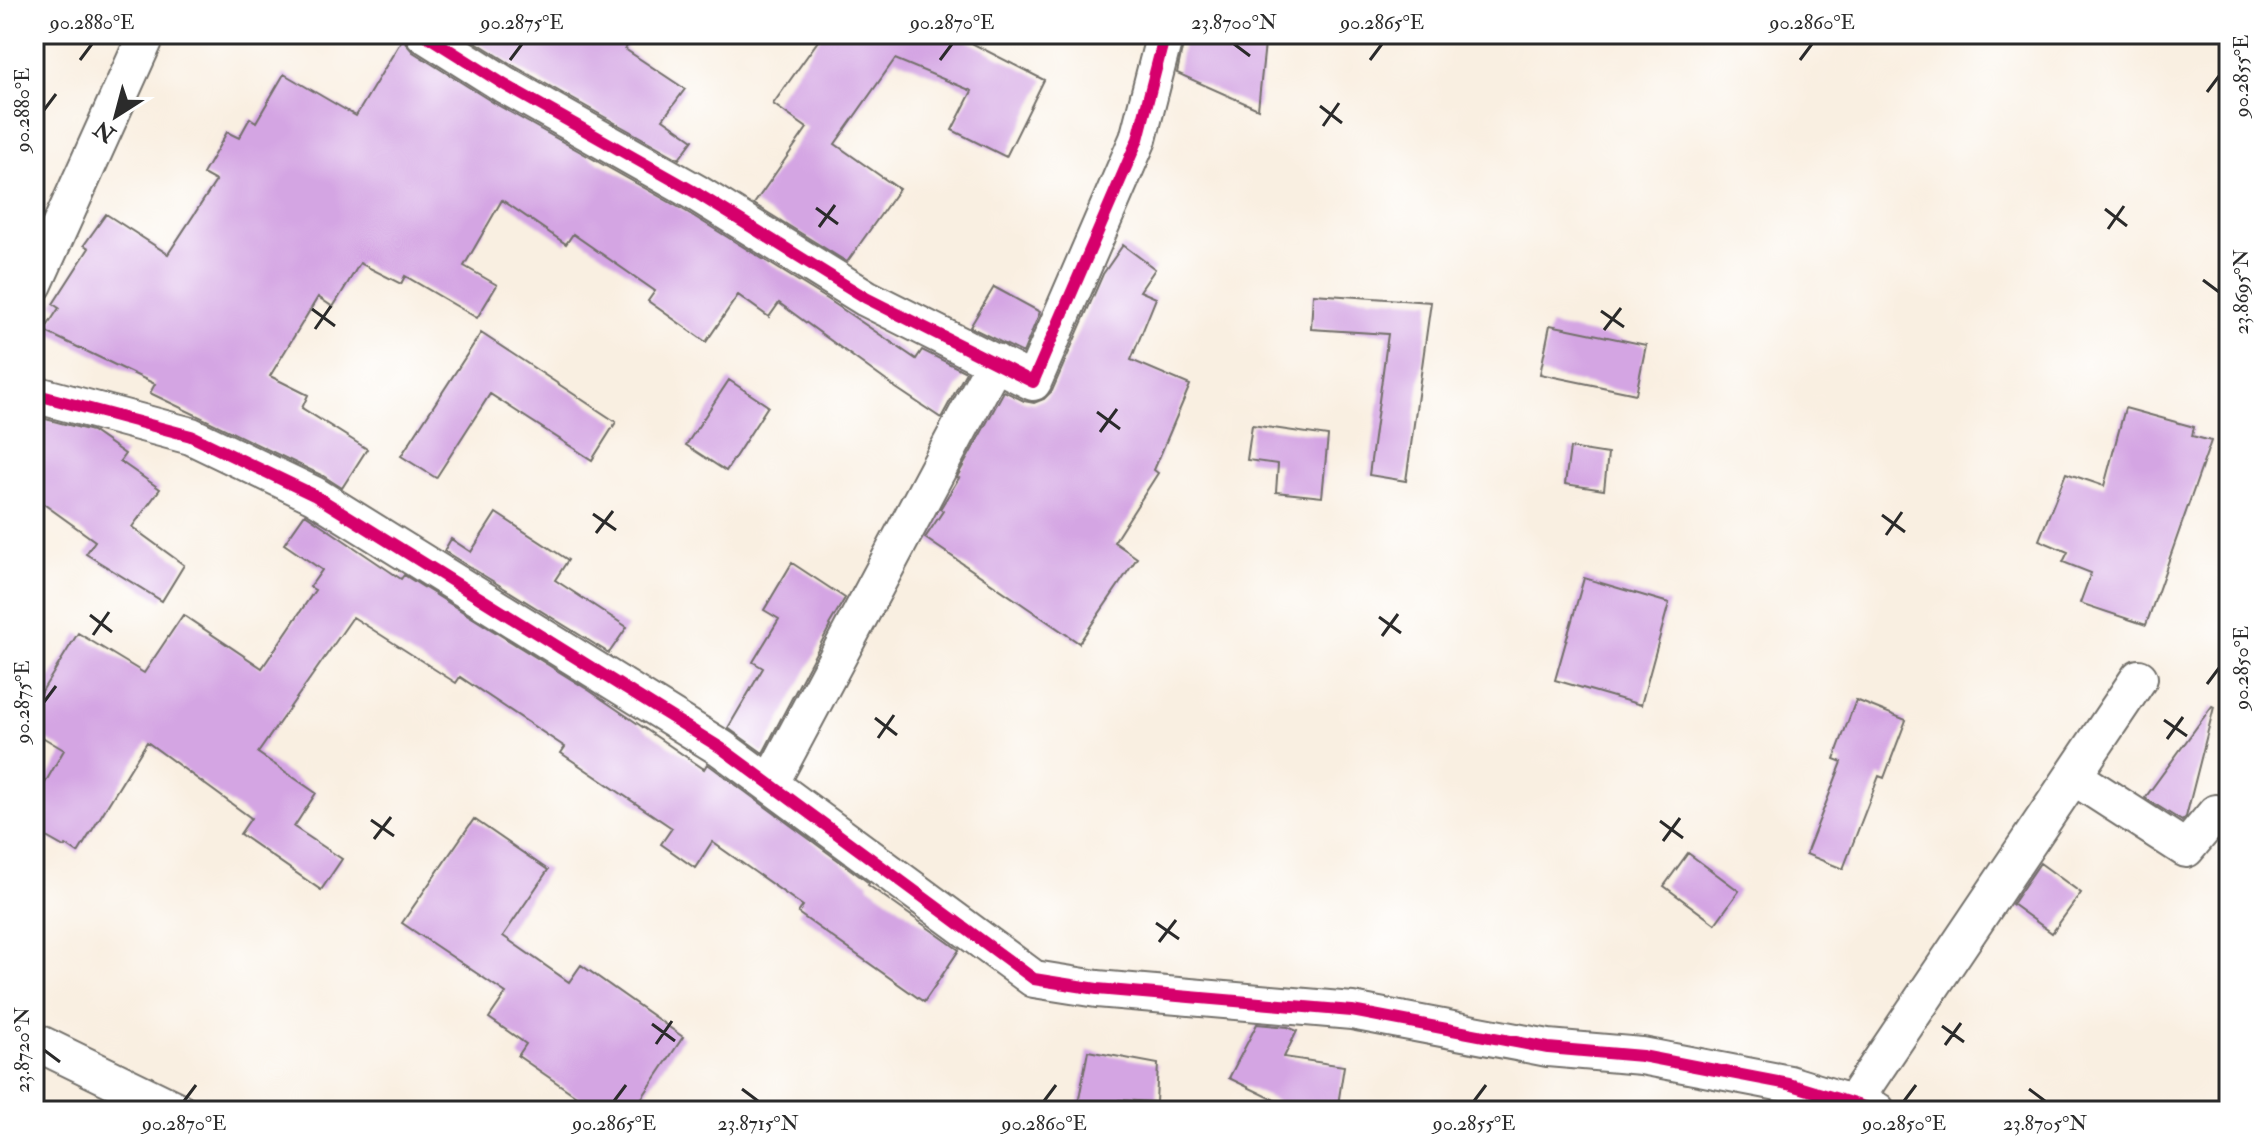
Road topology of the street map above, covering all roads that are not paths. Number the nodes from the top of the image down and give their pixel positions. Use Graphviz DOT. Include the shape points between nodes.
graph roads {
  1 [pos="147,34"];
  2 [pos="424,34"];
  3 [pos="1165,34"];
  4 [pos="34,284"];
  5 [pos="995,362"];
  6 [pos="34,394"];
  7 [pos="2139,678"];
  8 [pos="2073,776"];
  9 [pos="770,784"];
  10 [pos="2229,822"];
  11 [pos="34,1041"];
  12 [pos="1860,1109"];
  13 [pos="178,1111"];
  1 -- 4 [label="street"];
  2 -- 5 [label="street" via="866,298"];
  3 -- 5 [label="street" via="1138,139 1033,382"];
  5 -- 9 [label="street"];
  6 -- 9 [label="street" via="191,436 314,495 721,748"];
  7 -- 8 [label="street"];
  8 -- 10 [label="street" via="2186,849 2216,813"];
  8 -- 12 [label="street"];
  9 -- 12 [label="street" via="1034,979 1352,1011 1548,1048 1642,1056 1789,1084"];
  11 -- 13 [label="street"];
}
